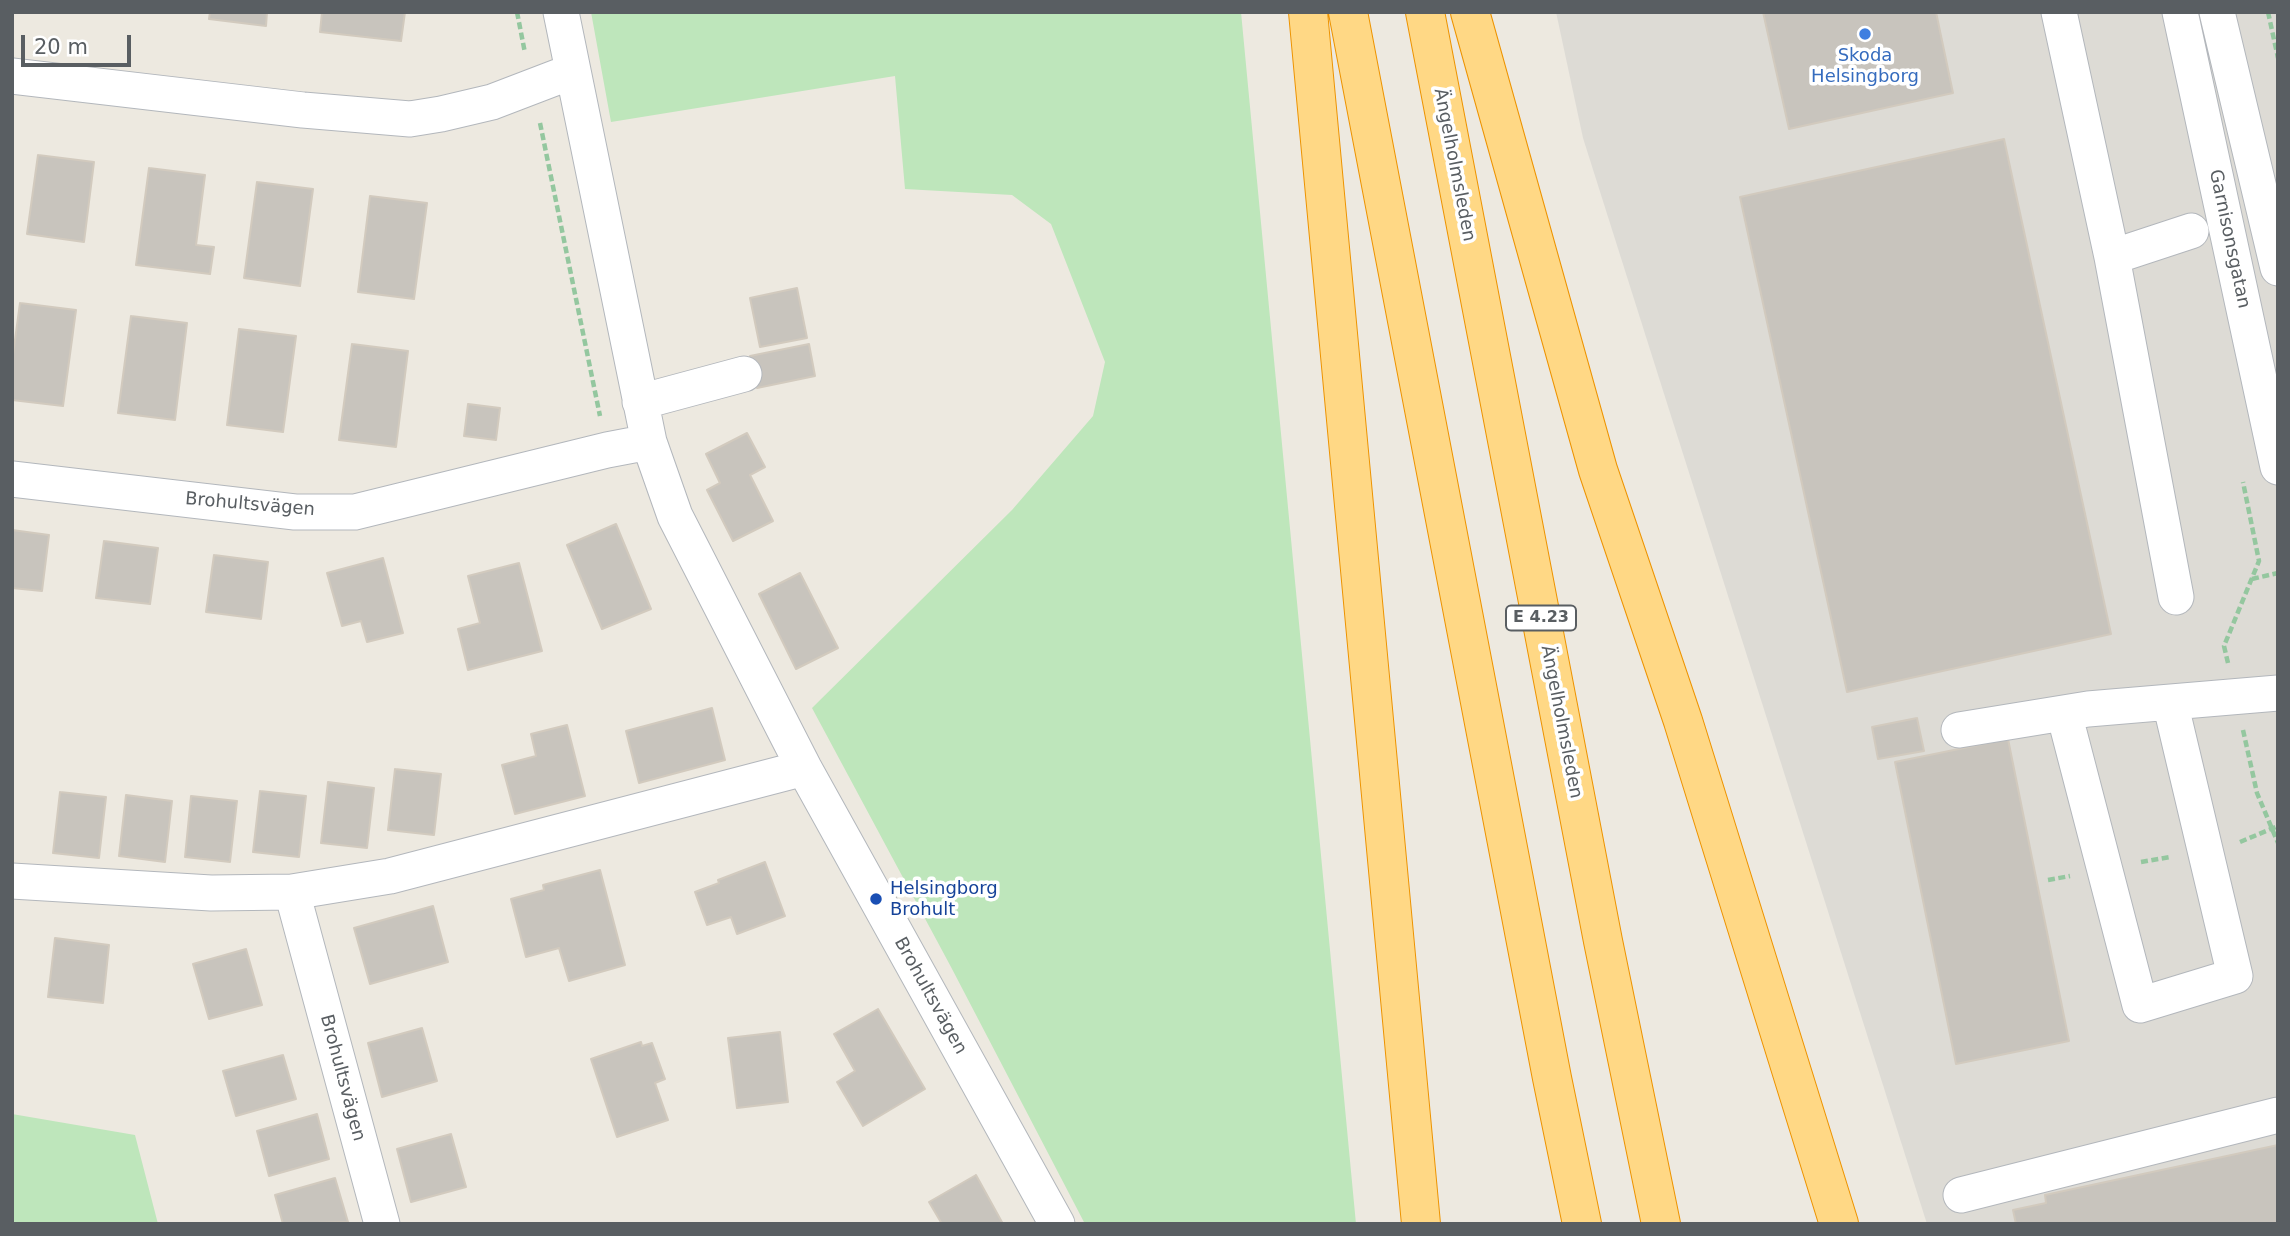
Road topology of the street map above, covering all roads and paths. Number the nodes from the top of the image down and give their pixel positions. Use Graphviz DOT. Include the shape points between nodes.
graph roads {
  1 [pos="517,12"];
  2 [pos="561,12"];
  3 [pos="1308,12"];
  4 [pos="1348,12"];
  5 [pos="1425,12"];
  6 [pos="1470,12"];
  7 [pos="2059,12"];
  8 [pos="2180,12"];
  9 [pos="2217,12"];
  10 [pos="2268,12"];
  11 [pos="2278,58"];
  12 [pos="573,71"];
  13 [pos="12,76"];
  14 [pos="533,88"];
  15 [pos="2191,231"];
  16 [pos="2112,257"];
  17 [pos="2278,268"];
  18 [pos="744,374"];
  19 [pos="640,402"];
  20 [pos="649,442"];
  21 [pos="607,450"];
  22 [pos="2278,467"];
  23 [pos="2241,470"];
  24 [pos="12,479"];
  25 [pos="2278,573"];
  26 [pos="2251,579"];
  27 [pos="2176,597"];
  28 [pos="2278,693"];
  29 [pos="2235,695"];
  30 [pos="2170,702"];
  31 [pos="2064,713"];
  32 [pos="1959,730"];
  33 [pos="804,768"];
  34 [pos="2278,826"];
  35 [pos="2270,827"];
  36 [pos="2278,843"];
  37 [pos="2205,850"];
  38 [pos="2105,869"];
  39 [pos="2048,880"];
  40 [pos="12,881"];
  41 [pos="292,892"];
  42 [pos="2278,1115"];
  43 [pos="1961,1195"];
  44 [pos="382,1224"];
  45 [pos="1057,1224"];
  46 [pos="1421,1224"];
  47 [pos="1582,1224"];
  48 [pos="1661,1224"];
  49 [pos="1839,1224"];
  1 -- 14 [label="path"];
  2 -- 12 [label="street, Brohultsvägen"];
  3 -- 46 [label="highway"];
  4 -- 47 [label="highway"];
  5 -- 48 [label="highway, Ängelholmsleden / E 4.23"];
  6 -- 49 [label="highway" via="1598,470 1683,721"];
  7 -- 16 [label="street"];
  8 -- 22 [label="street, Garnisonsgatan"];
  9 -- 17 [label="street"];
  10 -- 11 [label="path"];
  12 -- 14 [label="street"];
  12 -- 19 [label="street, Brohultsvägen"];
  13 -- 14 [label="street" via="410,119 492,102"];
  14 -- 21 [label="path"];
  15 -- 16 [label="street"];
  16 -- 27 [label="street"];
  18 -- 19 [label="street"];
  19 -- 20 [label="street, Brohultsvägen"];
  20 -- 21 [label="street, Brohultsvägen"];
  20 -- 33 [label="street, Brohultsvägen" via="675,516"];
  21 -- 24 [label="street, Brohultsvägen" via="355,512 295,512"];
  23 -- 26 [label="path" via="2259,561"];
  25 -- 26 [label="path"];
  26 -- 29 [label="path" via="2224,646"];
  28 -- 29 [label="street"];
  29 -- 30 [label="street"];
  29 -- 35 [label="path" via="2257,793"];
  30 -- 31 [label="street"];
  30 -- 37 [label="street"];
  31 -- 32 [label="street"];
  31 -- 38 [label="street"];
  33 -- 41 [label="street" via="390,876"];
  33 -- 45 [label="street, Brohultsvägen"];
  34 -- 35 [label="path"];
  35 -- 36 [label="path"];
  35 -- 37 [label="path" via="2237,843"];
  37 -- 38 [label="path"];
  37 -- 38 [label="street" via="2235,976 2140,1005"];
  38 -- 39 [label="path"];
  40 -- 41 [label="street" via="211,893"];
  41 -- 44 [label="street, Brohultsvägen"];
  42 -- 43 [label="street"];
}
